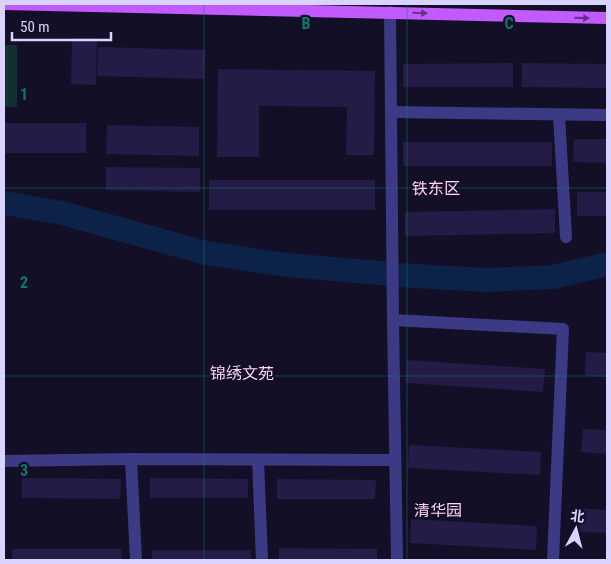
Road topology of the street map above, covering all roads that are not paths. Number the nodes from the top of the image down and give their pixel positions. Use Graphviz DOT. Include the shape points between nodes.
graph roads {
  1 [pos="4,4"];
  2 [pos="390,12"];
  3 [pos="607,18"];
  4 [pos="392,112"];
  5 [pos="560,115"];
  6 [pos="607,115"];
  7 [pos="566,237"];
  8 [pos="393,320"];
  9 [pos="131,459"];
  10 [pos="258,460"];
  11 [pos="394,460"];
  12 [pos="4,461"];
  13 [pos="136,560"];
  14 [pos="262,560"];
  15 [pos="397,560"];
  16 [pos="553,560"];
  1 -- 2 [label="main road"];
  2 -- 3 [label="main road, one-way"];
  2 -- 4 [label="street"];
  4 -- 5 [label="street"];
  4 -- 8 [label="street"];
  5 -- 6 [label="street"];
  5 -- 7 [label="street"];
  8 -- 11 [label="street"];
  8 -- 16 [label="street" via="563,329"];
  9 -- 10 [label="street"];
  9 -- 12 [label="street"];
  9 -- 13 [label="street"];
  10 -- 11 [label="street"];
  10 -- 14 [label="street"];
  11 -- 15 [label="street"];
}
